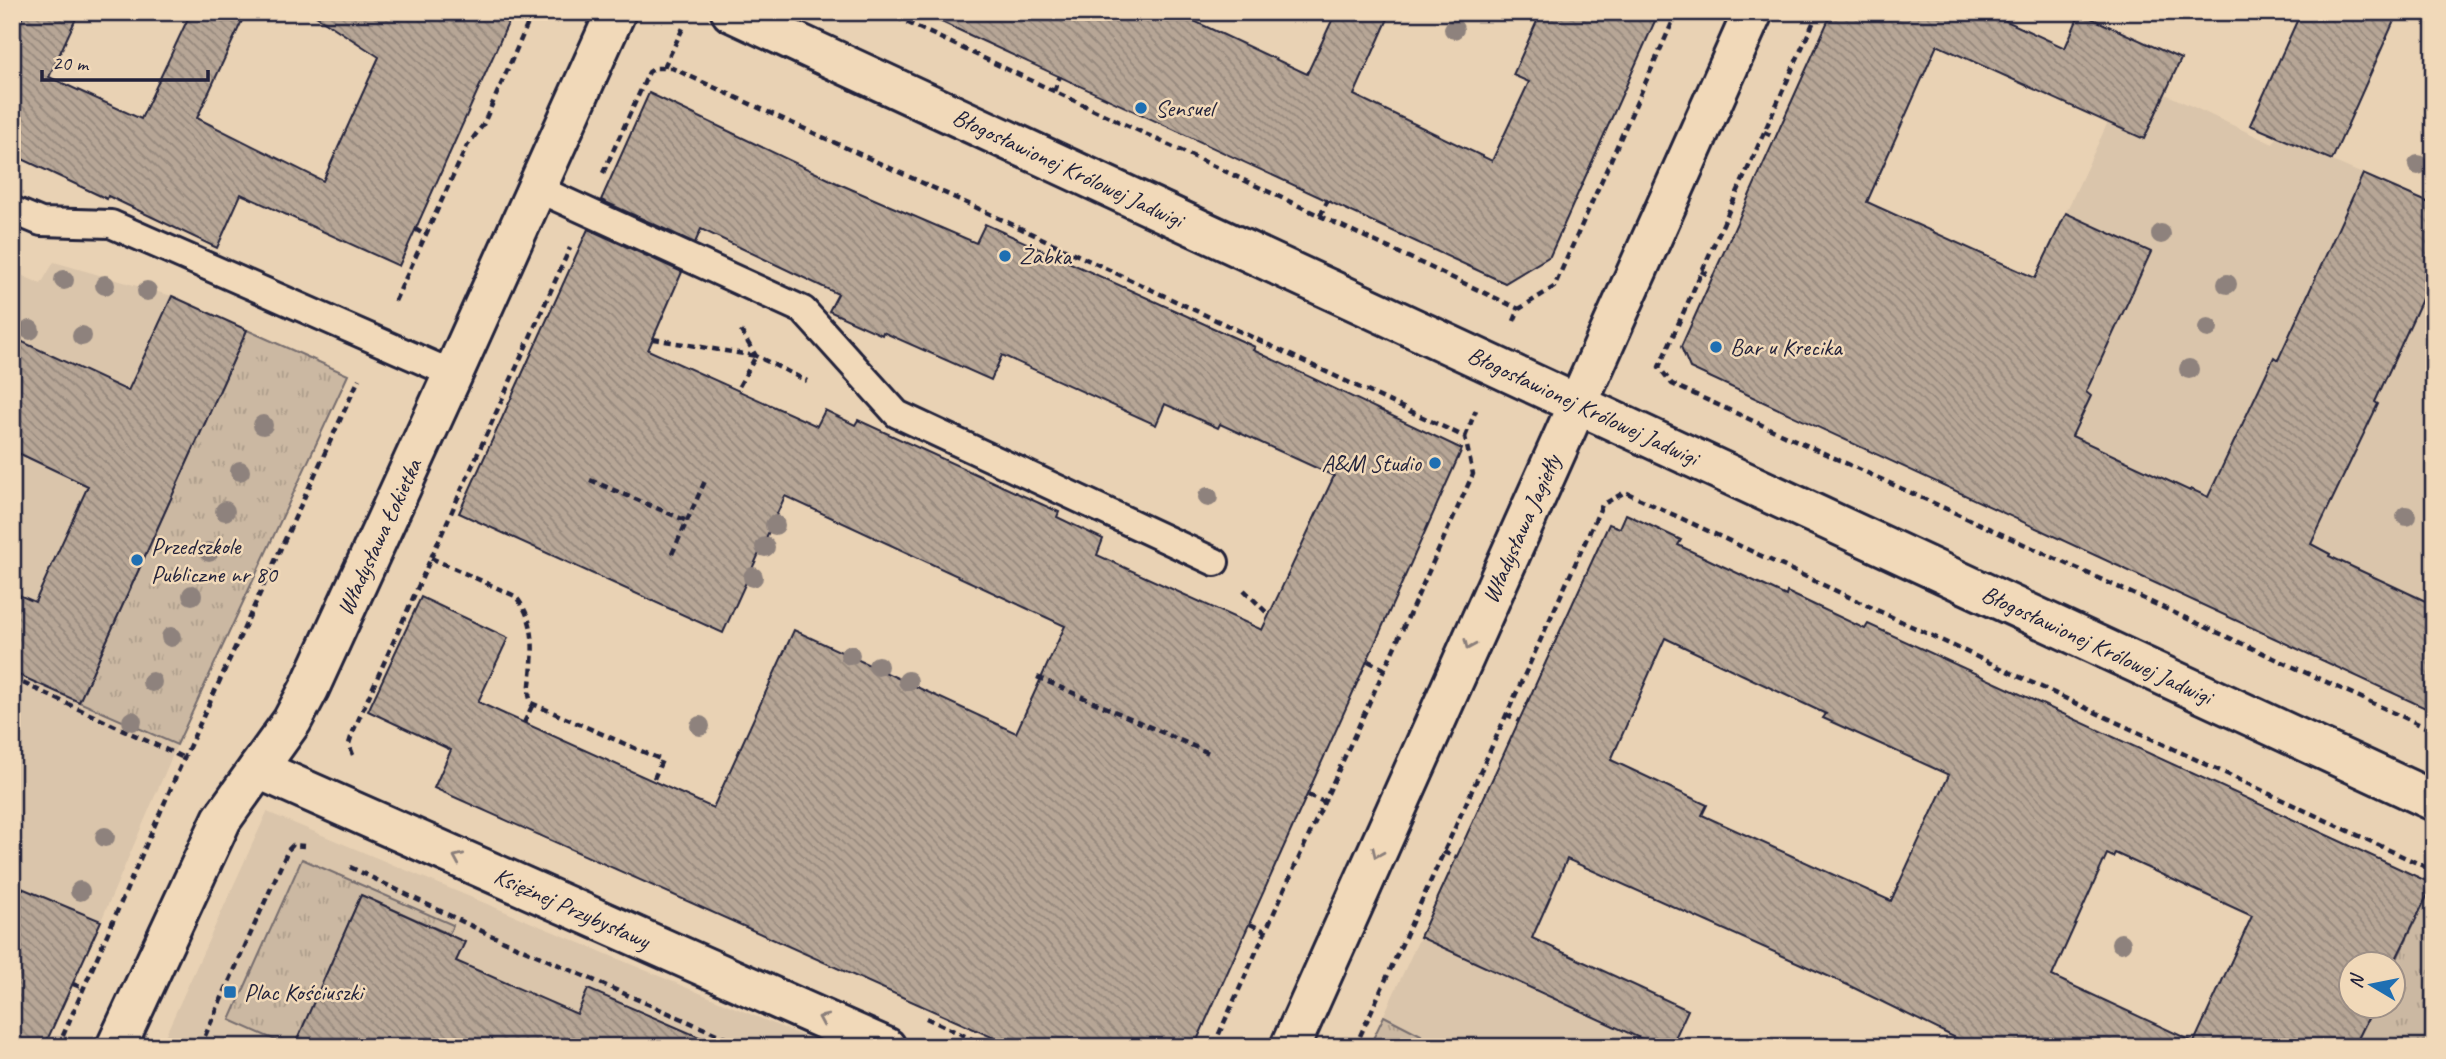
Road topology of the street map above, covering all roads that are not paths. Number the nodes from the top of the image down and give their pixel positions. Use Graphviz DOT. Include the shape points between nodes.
graph roads {
  1 [pos="616,12"];
  2 [pos="731,12"];
  3 [pos="1753,12"];
  4 [pos="536,188"];
  5 [pos="12,210"];
  6 [pos="453,374"];
  7 [pos="1577,404"];
  8 [pos="1215,562"];
  9 [pos="258,769"];
  10 [pos="2434,801"];
  11 [pos="116,1047"];
  12 [pos="886,1047"];
  13 [pos="1290,1047"];
  1 -- 4 [label="street, Władysława Łokietka"];
  2 -- 7 [label="street, Błogosławionej Królowej Jadwigi"];
  3 -- 7 [label="street, Władysława Jagiełły"];
  4 -- 6 [label="street, Władysława Łokietka"];
  4 -- 8 [label="lane" via="803,310 897,414"];
  5 -- 6 [label="lane" via="41,222 111,224"];
  6 -- 9 [label="street, Władysława Łokietka" via="309,689"];
  7 -- 10 [label="street, Błogosławionej Królowej Jadwigi"];
  7 -- 13 [label="street, Władysława Jagiełły, one-way"];
  9 -- 11 [label="street, Władysława Łokietka" via="217,829"];
  12 -- 9 [label="street, Księżnej Przybysławy, one-way"];
}
